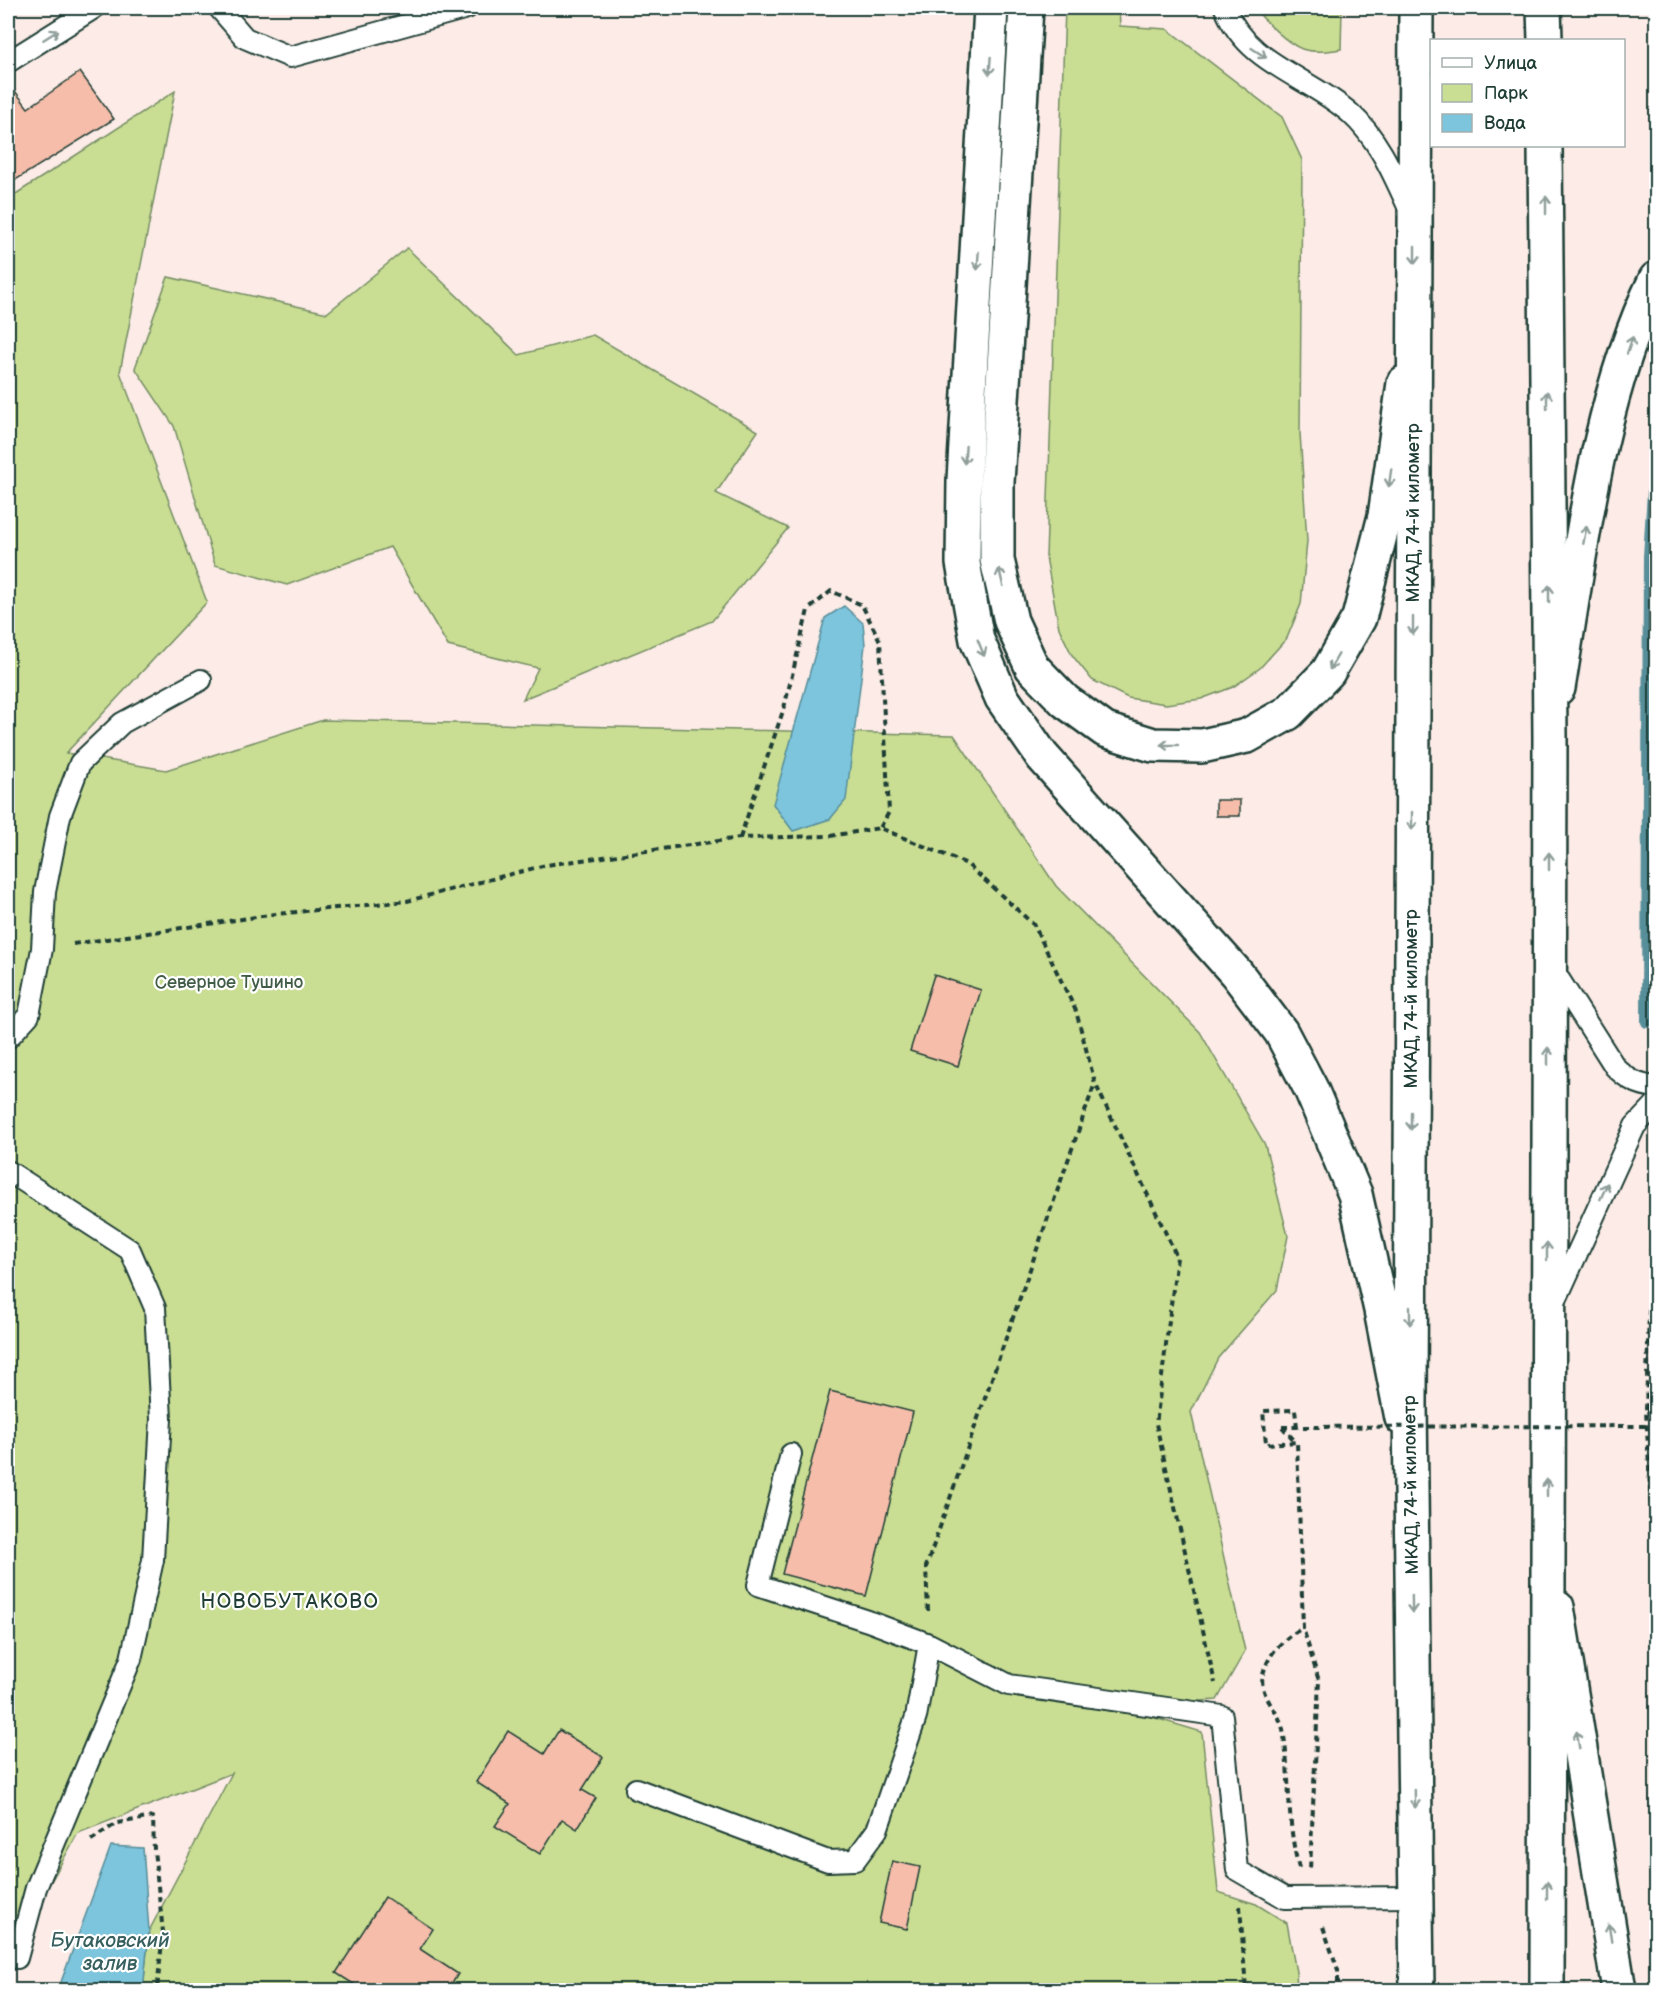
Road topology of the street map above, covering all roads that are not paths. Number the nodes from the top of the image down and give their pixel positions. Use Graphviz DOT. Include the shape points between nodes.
graph roads {
  1 [pos="94,8"];
  2 [pos="219,8"];
  3 [pos="467,8"];
  4 [pos="992,8"];
  5 [pos="1026,8"];
  6 [pos="1225,8"];
  7 [pos="1416,8"];
  8 [pos="1544,8"];
  9 [pos="1545,39"];
  10 [pos="8,62"];
  11 [pos="1545,147"];
  12 [pos="1415,222"];
  13 [pos="1656,279"];
  14 [pos="1414,316"];
  15 [pos="201,680"];
  16 [pos="1550,737"];
  17 [pos="1548,962"];
  18 [pos="8,1038"];
  19 [pos="1656,1087"];
  20 [pos="1656,1104"];
  21 [pos="8,1172"];
  22 [pos="1547,1321"];
  23 [pos="791,1454"];
  24 [pos="1410,1462"];
  25 [pos="1547,1547"];
  26 [pos="928,1644"];
  27 [pos="636,1789"];
  28 [pos="1417,1897"];
  29 [pos="17,1958"];
  30 [pos="1417,1990"];
  31 [pos="1547,1990"];
  32 [pos="1619,1990"];
  10 -- 1 [label="lane, one-way"];
  2 -- 3 [label="lane" via="245,38 290,57"];
  4 -- 24 [label="main road, one-way" via="964,480 963,563 977,640 1002,698 1042,756 1237,974 1281,1032 1311,1089 1355,1194 1382,1310"];
  14 -- 5 [label="main road, one-way" via="1385,516 1359,618 1328,672 1288,713 1247,736 1202,746 1153,745 1105,730 1065,701 1032,667 1011,621 997,560 997,482"];
  6 -- 12 [label="lane, one-way" via="1250,47 1350,113 1384,154"];
  7 -- 12 [label="main road, МКАД, 74-й километр"];
  8 -- 9 [label="main road"];
  16 -- 11 [label="main road, one-way"];
  12 -- 14 [label="main road, МКАД, 74-й километр, one-way"];
  16 -- 13 [label="main road, one-way" via="1609,409"];
  14 -- 24 [label="main road, МКАД, 74-й километр, one-way"];
  15 -- 18 [label="lane" via="122,723 80,763 60,816 45,892 42,948 28,1015"];
  17 -- 16 [label="main road, one-way"];
  17 -- 19 [label="lane" via="1615,1067 1628,1079"];
  22 -- 17 [label="main road, one-way"];
  22 -- 20 [label="lane, one-way" via="1635,1126"];
  21 -- 29 [label="lane" via="130,1250 155,1308 161,1419 153,1560 131,1659 36,1888"];
  25 -- 22 [label="main road, one-way"];
  23 -- 26 [label="lane" via="758,1585"];
  24 -- 28 [label="main road, МКАД, 74-й километр, one-way"];
  31 -- 25 [label="main road, one-way"];
  32 -- 25 [label="main road, one-way"];
  26 -- 27 [label="lane" via="916,1717 877,1830 855,1860 828,1861"];
  26 -- 28 [label="lane" via="1010,1685 1222,1716 1237,1870 1285,1898"];
  28 -- 30 [label="main road, МКАД, 74-й километр"];
}
